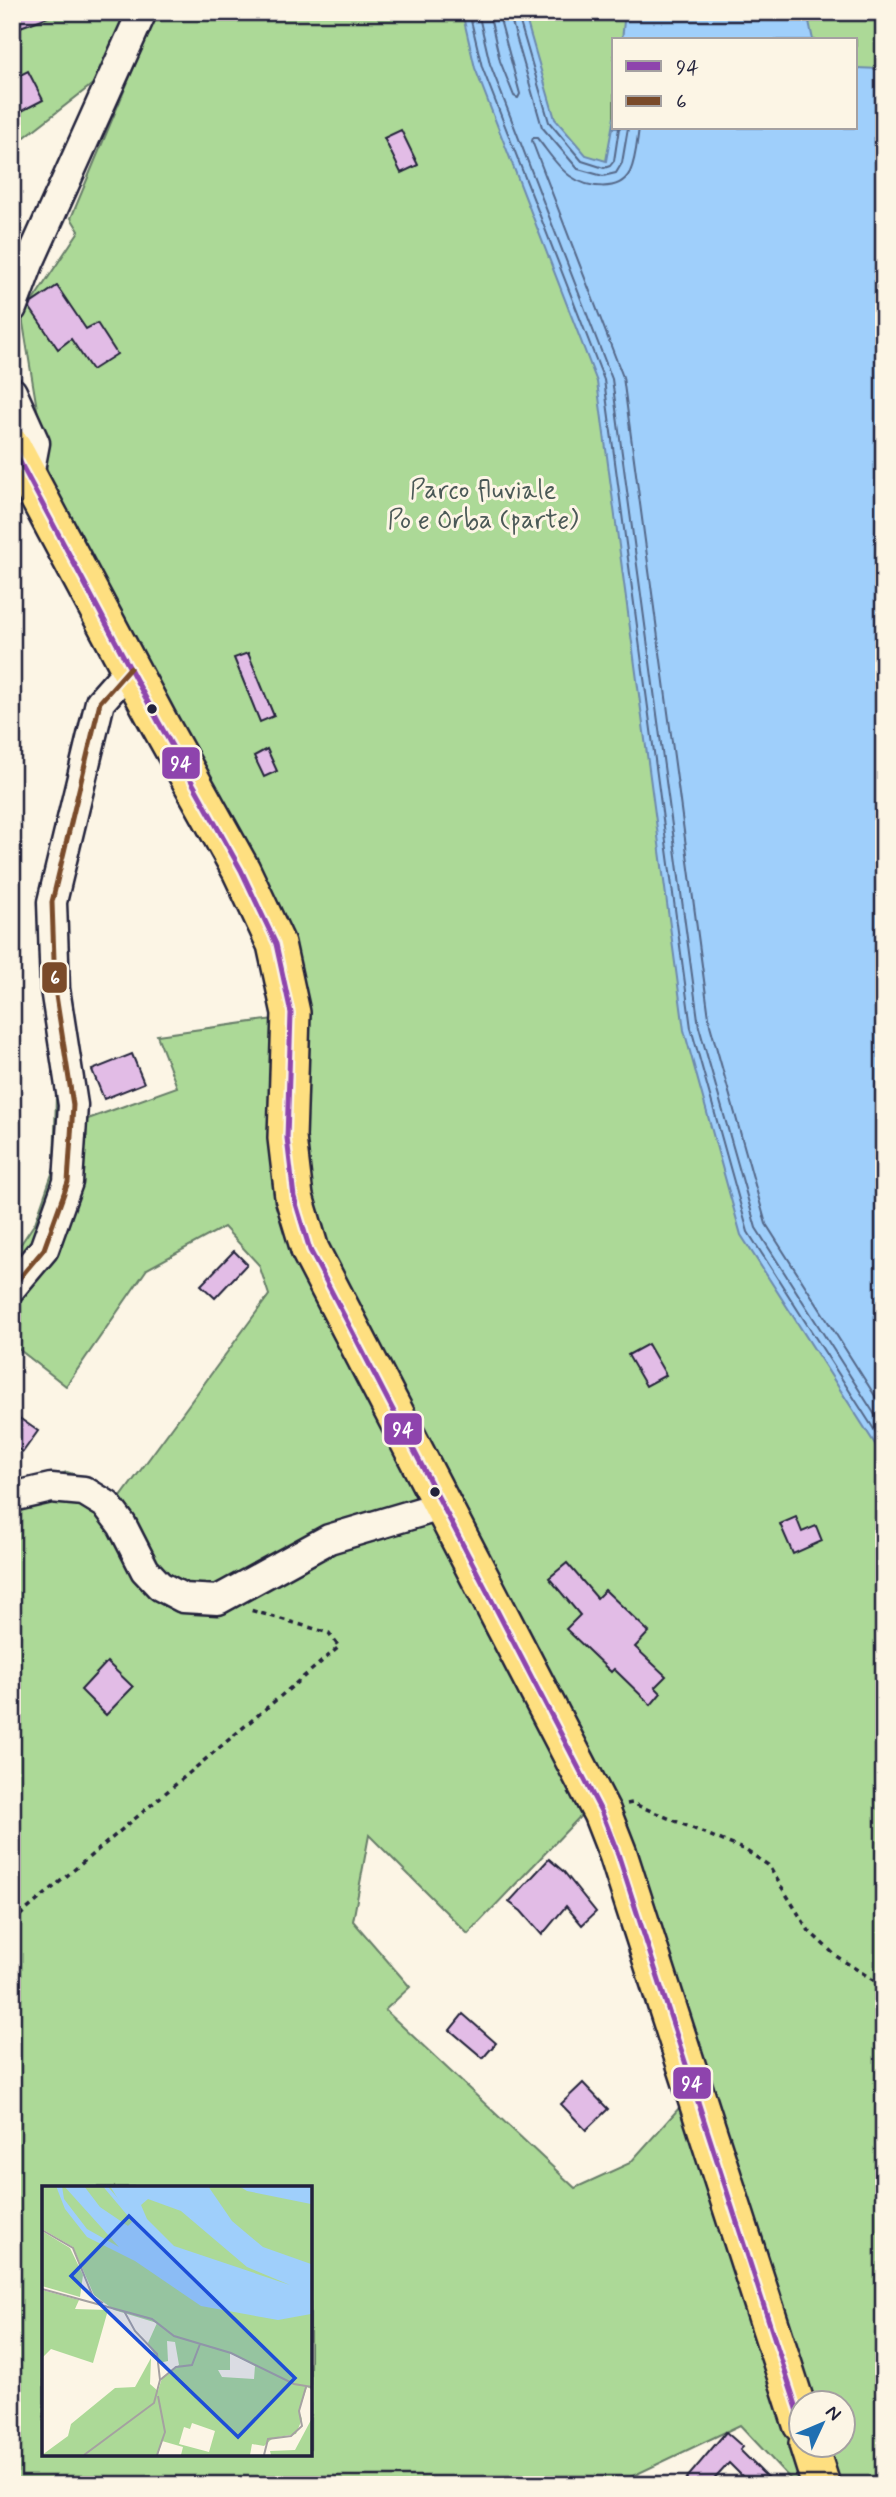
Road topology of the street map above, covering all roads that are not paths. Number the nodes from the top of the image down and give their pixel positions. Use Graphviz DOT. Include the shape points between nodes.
graph roads {
  1 [pos="142,12"];
  2 [pos="12,307"];
  3 [pos="12,392"];
  4 [pos="21,461"];
  5 [pos="130,668"];
  6 [pos="12,1287"];
  7 [pos="12,1497"];
  8 [pos="444,1505"];
  9 [pos="790,2388"];
  10 [pos="812,2458"];
  11 [pos="821,2485"];
  1 -- 2 [label="street"];
  3 -- 4 [label="street" via="35,443"];
  4 -- 5 [label="main road"];
  5 -- 6 [label="street" via="100,702 52,902 55,989 73,1105 68,1182 44,1249"];
  5 -- 8 [label="main road" via="241,870 276,944 291,1013 287,1138 294,1197 310,1250"];
  7 -- 8 [label="street" via="51,1488 84,1491 107,1505 145,1570 160,1586 183,1598 218,1600 330,1539"];
  8 -- 9 [label="main road" via="602,1813"];
  10 -- 11 [label="main road"];
}
